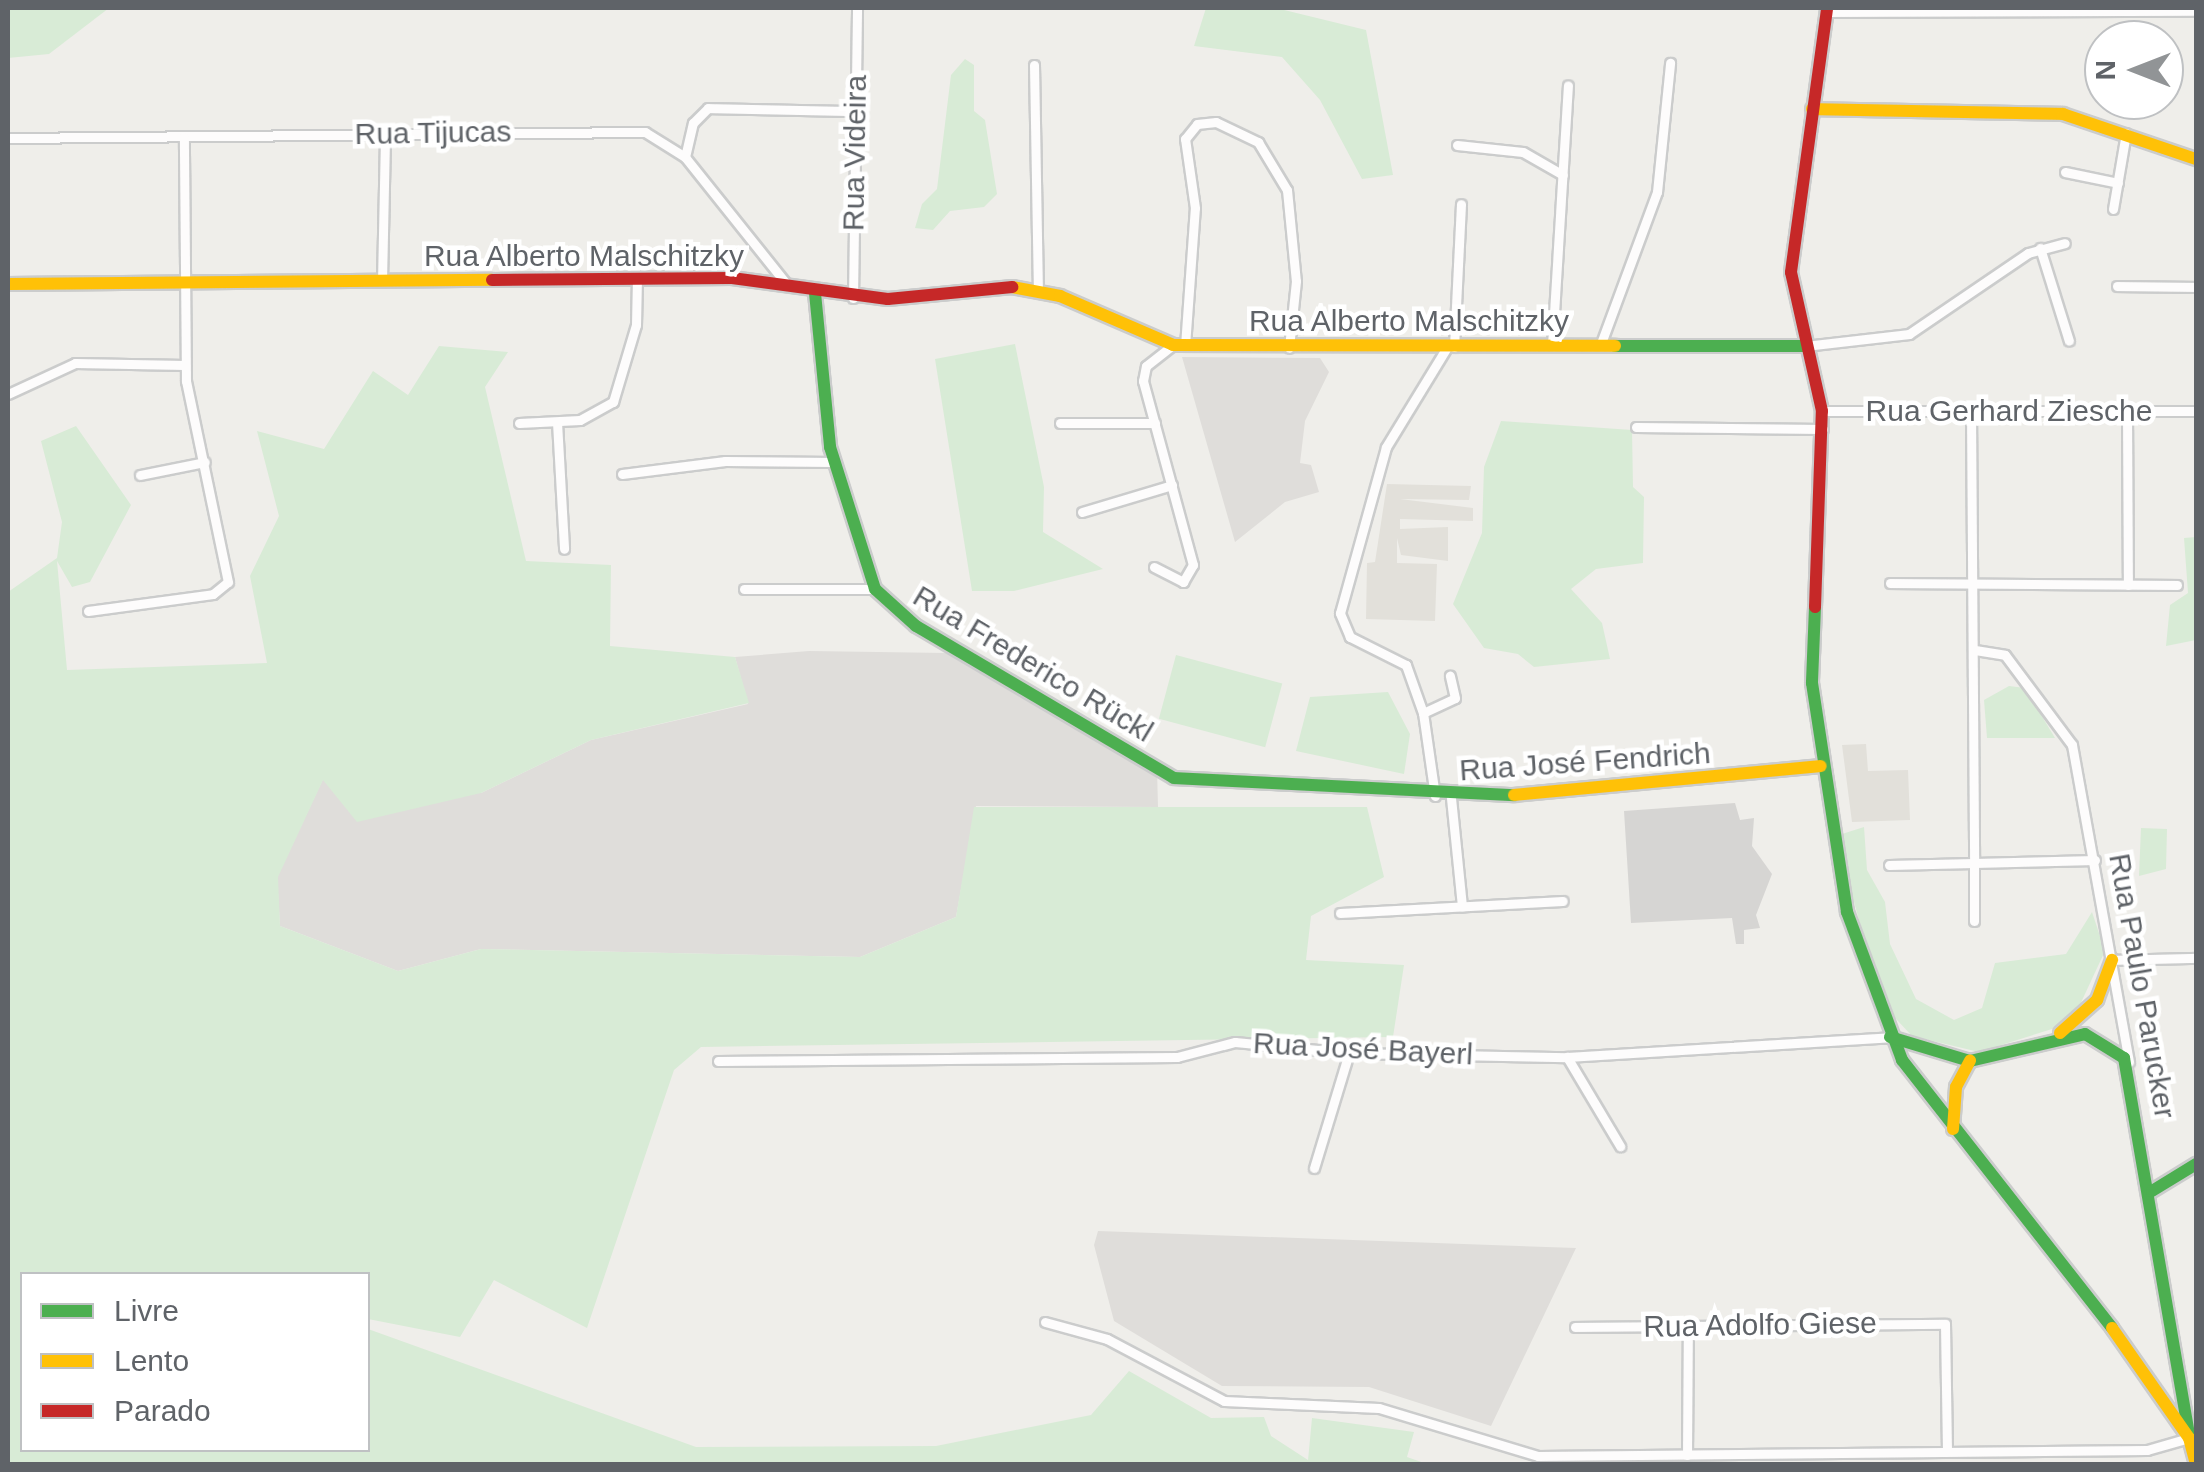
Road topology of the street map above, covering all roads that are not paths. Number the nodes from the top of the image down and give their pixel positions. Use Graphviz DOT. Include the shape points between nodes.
graph roads {
  1 [pos="857,8"];
  2 [pos="2134,9"];
  3 [pos="1826,10"];
  4 [pos="2196,11"];
  5 [pos="1670,63"];
  6 [pos="1034,66"];
  7 [pos="1568,84"];
  8 [pos="1812,109"];
  9 [pos="856,111"];
  10 [pos="2126,133"];
  11 [pos="385,134"];
  12 [pos="184,136"];
  13 [pos="8,138"];
  14 [pos="1457,146"];
  15 [pos="685,158"];
  16 [pos="2196,160"];
  17 [pos="2065,172"];
  18 [pos="1562,175"];
  19 [pos="2118,184"];
  20 [pos="1460,204"];
  21 [pos="2113,209"];
  22 [pos="2064,243"];
  23 [pos="2040,248"];
  24 [pos="637,278"];
  25 [pos="382,281"];
  26 [pos="186,282"];
  27 [pos="8,284"];
  28 [pos="2116,286"];
  29 [pos="789,287"];
  30 [pos="2196,287"];
  31 [pos="1038,290"];
  32 [pos="815,294"];
  33 [pos="853,298"];
  34 [pos="2069,341"];
  35 [pos="1179,346"];
  36 [pos="1552,346"];
  37 [pos="1600,346"];
  38 [pos="1806,346"];
  39 [pos="1450,347"];
  40 [pos="1289,348"];
  41 [pos="185,365"];
  42 [pos="8,394"];
  43 [pos="1822,411"];
  44 [pos="1971,411"];
  45 [pos="2127,411"];
  46 [pos="2196,412"];
  47 [pos="557,422"];
  48 [pos="519,423"];
  49 [pos="1060,423"];
  50 [pos="1155,423"];
  51 [pos="1636,427"];
  52 [pos="1823,429"];
  53 [pos="206,462"];
  54 [pos="833,462"];
  55 [pos="622,474"];
  56 [pos="140,475"];
  57 [pos="1172,485"];
  58 [pos="1082,512"];
  59 [pos="564,549"];
  60 [pos="1154,567"];
  61 [pos="1890,583"];
  62 [pos="1972,583"];
  63 [pos="2128,585"];
  64 [pos="2177,585"];
  65 [pos="875,589"];
  66 [pos="744,590"];
  67 [pos="88,611"];
  68 [pos="1974,650"];
  69 [pos="1450,676"];
  70 [pos="1423,713"];
  71 [pos="1821,766"];
  72 [pos="1174,778"];
  73 [pos="1435,796"];
  74 [pos="1452,798"];
  75 [pos="2095,860"];
  76 [pos="1974,863"];
  77 [pos="1889,865"];
  78 [pos="1562,900"];
  79 [pos="1462,906"];
  80 [pos="1340,913"];
  81 [pos="1974,921"];
  82 [pos="2196,958"];
  83 [pos="2112,960"];
  84 [pos="2054,1036"];
  85 [pos="1890,1037"];
  86 [pos="1349,1054"];
  87 [pos="1567,1057"];
  88 [pos="1970,1061"];
  89 [pos="718,1062"];
  90 [pos="2131,1073"];
  91 [pos="1953,1129"];
  92 [pos="1620,1146"];
  93 [pos="2196,1164"];
  94 [pos="1314,1168"];
  95 [pos="2152,1191"];
  96 [pos="1045,1322"];
  97 [pos="1688,1326"];
  98 [pos="1575,1327"];
  99 [pos="2190,1392"];
  100 [pos="2161,1401"];
  101 [pos="2185,1422"];
  102 [pos="2193,1441"];
  103 [pos="1947,1450"];
  104 [pos="1687,1455"];
  105 [pos="2196,1464"];
  1 -- 9 [label="street, Rua Videira"];
  2 -- 3 [label="street"];
  2 -- 4 [label="street"];
  3 -- 8 [label="street"];
  5 -- 37 [label="street" via="1658,192"];
  6 -- 31 [label="street"];
  7 -- 18 [label="street"];
  8 -- 10 [label="street" via="2039,111"];
  8 -- 38 [label="street" via="1791,272"];
  9 -- 15 [label="street" via="708,108 692,122"];
  9 -- 33 [label="street, Rua Videira"];
  10 -- 16 [label="street"];
  10 -- 19 [label="street"];
  11 -- 12 [label="street, Rua Tijucas"];
  11 -- 15 [label="street, Rua Tijucas" via="632,131 665,139"];
  11 -- 25 [label="street"];
  12 -- 13 [label="street, Rua Tijucas"];
  12 -- 26 [label="street"];
  14 -- 18 [label="street" via="1524,152"];
  15 -- 29 [label="street, Rua Tijucas"];
  17 -- 19 [label="street"];
  18 -- 36 [label="street"];
  19 -- 21 [label="street"];
  20 -- 39 [label="street"];
  22 -- 23 [label="street"];
  23 -- 34 [label="street"];
  23 -- 38 [label="street" via="1910,334"];
  24 -- 25 [label="street, Rua Alberto Malschitzky"];
  24 -- 29 [label="street, Rua Alberto Malschitzky"];
  24 -- 47 [label="street" via="636,325 613,402 592,418"];
  25 -- 26 [label="street, Rua Alberto Malschitzky"];
  26 -- 27 [label="street, Rua Alberto Malschitzky"];
  26 -- 41 [label="street"];
  28 -- 30 [label="street"];
  29 -- 32 [label="street, Rua Alberto Malschitzky"];
  31 -- 33 [label="street, Rua Alberto Malschitzky" via="976,284 902,298"];
  31 -- 35 [label="street, Rua Alberto Malschitzky"];
  32 -- 33 [label="street, Rua Alberto Malschitzky"];
  32 -- 54 [label="street, Rua Frederico Rückl"];
  35 -- 40 [label="street, Rua Alberto Malschitzky"];
  35 -- 40 [label="street" via="1195,208 1186,133 1205,122 1230,124 1258,142 1281,173 1295,265"];
  35 -- 50 [label="street" via="1144,371"];
  36 -- 37 [label="street, Rua Alberto Malschitzky"];
  36 -- 39 [label="street, Rua Alberto Malschitzky"];
  37 -- 38 [label="street, Rua Alberto Malschitzky"];
  38 -- 43 [label="street"];
  39 -- 40 [label="street, Rua Alberto Malschitzky"];
  39 -- 70 [label="street" via="1378,472 1340,613 1350,637 1406,665"];
  41 -- 42 [label="street" via="75,363"];
  41 -- 53 [label="street"];
  43 -- 44 [label="street, Rua Gerhard Ziesche"];
  43 -- 52 [label="street"];
  44 -- 45 [label="street, Rua Gerhard Ziesche"];
  44 -- 62 [label="street"];
  45 -- 46 [label="street, Rua Gerhard Ziesche"];
  45 -- 63 [label="street"];
  47 -- 48 [label="street"];
  47 -- 59 [label="street"];
  49 -- 50 [label="street"];
  50 -- 57 [label="street"];
  51 -- 52 [label="street"];
  52 -- 71 [label="street" via="1811,662"];
  53 -- 56 [label="street"];
  53 -- 67 [label="street" via="228,582 213,594"];
  54 -- 55 [label="street" via="725,461"];
  54 -- 65 [label="street, Rua Frederico Rückl"];
  57 -- 58 [label="street"];
  57 -- 60 [label="street" via="1192,572 1175,582"];
  61 -- 62 [label="street"];
  62 -- 63 [label="street"];
  62 -- 68 [label="street"];
  63 -- 64 [label="street"];
  65 -- 66 [label="street"];
  65 -- 72 [label="street, Rua Frederico Rückl" via="916,626"];
  68 -- 75 [label="street, Rua Paulo Parucker" via="2005,654 2066,732"];
  68 -- 76 [label="street"];
  69 -- 70 [label="street" via="1455,698"];
  70 -- 73 [label="street"];
  71 -- 74 [label="street, Rua José Fendrich"];
  71 -- 85 [label="street" via="1847,912"];
  72 -- 73 [label="street, Rua José Fendrich"];
  73 -- 74 [label="street, Rua José Fendrich"];
  74 -- 79 [label="street"];
  75 -- 76 [label="street"];
  75 -- 83 [label="street, Rua Paulo Parucker"];
  76 -- 77 [label="street"];
  76 -- 81 [label="street"];
  78 -- 79 [label="street"];
  79 -- 80 [label="street"];
  82 -- 83 [label="street"];
  83 -- 84 [label="street" via="2097,1000"];
  83 -- 90 [label="street, Rua Paulo Parucker"];
  84 -- 88 [label="street"];
  84 -- 90 [label="street" via="2102,1041"];
  85 -- 87 [label="street, Rua José Bayerl"];
  85 -- 88 [label="street"];
  85 -- 91 [label="street"];
  86 -- 87 [label="street, Rua José Bayerl"];
  86 -- 89 [label="street, Rua José Bayerl" via="1235,1042 1177,1057"];
  86 -- 94 [label="street"];
  87 -- 92 [label="street"];
  88 -- 91 [label="street" via="1956,1087"];
  90 -- 95 [label="street, Rua Paulo Parucker"];
  91 -- 100 [label="street" via="2055,1248"];
  93 -- 95 [label="street"];
  95 -- 99 [label="street, Rua Paulo Parucker"];
  96 -- 104 [label="street" via="1107,1339 1224,1401 1380,1408 1530,1456"];
  97 -- 98 [label="street, Rua Adolfo Giese"];
  97 -- 103 [label="street, Rua Adolfo Giese" via="1944,1324"];
  97 -- 104 [label="street"];
  99 -- 100 [label="street" via="2175,1404"];
  99 -- 101 [label="street, Rua Paulo Parucker"];
  100 -- 101 [label="street"];
  101 -- 102 [label="street"];
  102 -- 103 [label="street" via="2147,1450"];
  102 -- 105 [label="street"];
  103 -- 104 [label="street"];
}
